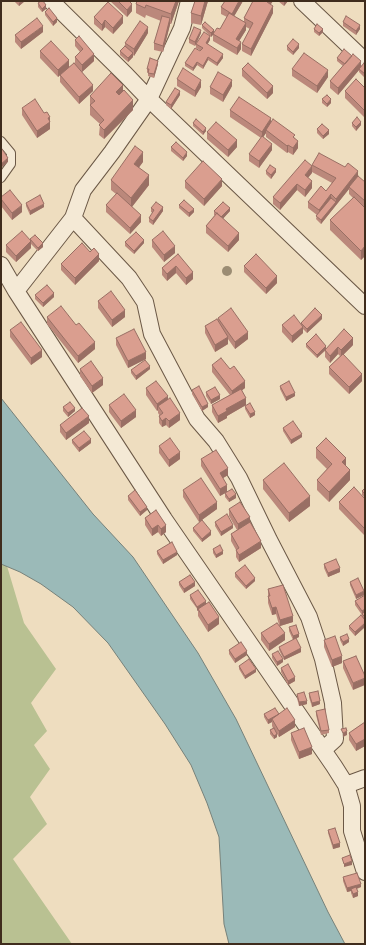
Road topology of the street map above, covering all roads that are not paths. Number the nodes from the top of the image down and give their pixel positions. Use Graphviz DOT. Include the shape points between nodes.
graph roads {
  1 [pos="51,1"];
  2 [pos="189,1"];
  3 [pos="302,1"];
  4 [pos="365,61"];
  5 [pos="149,99"];
  6 [pos="1,141"];
  7 [pos="1,178"];
  8 [pos="73,218"];
  9 [pos="1,265"];
  10 [pos="16,291"];
  11 [pos="365,306"];
  12 [pos="324,749"];
  13 [pos="365,778"];
  14 [pos="346,785"];
  15 [pos="365,872"];
  1 -- 5 [label="street"];
  2 -- 5 [label="street" via="182,28"];
  3 -- 4 [label="street"];
  5 -- 8 [label="street" via="83,190"];
  5 -- 11 [label="street"];
  6 -- 7 [label="lane" via="11,153 11,164"];
  8 -- 10 [label="street"];
  8 -- 12 [label="street" via="129,278 145,302 152,334 197,419 216,441 240,478 309,617 323,659 333,703 335,739"];
  9 -- 10 [label="street"];
  10 -- 12 [label="street" via="164,519"];
  12 -- 14 [label="street"];
  13 -- 14 [label="street"];
  14 -- 15 [label="street" via="352,806 352,831"];
}
